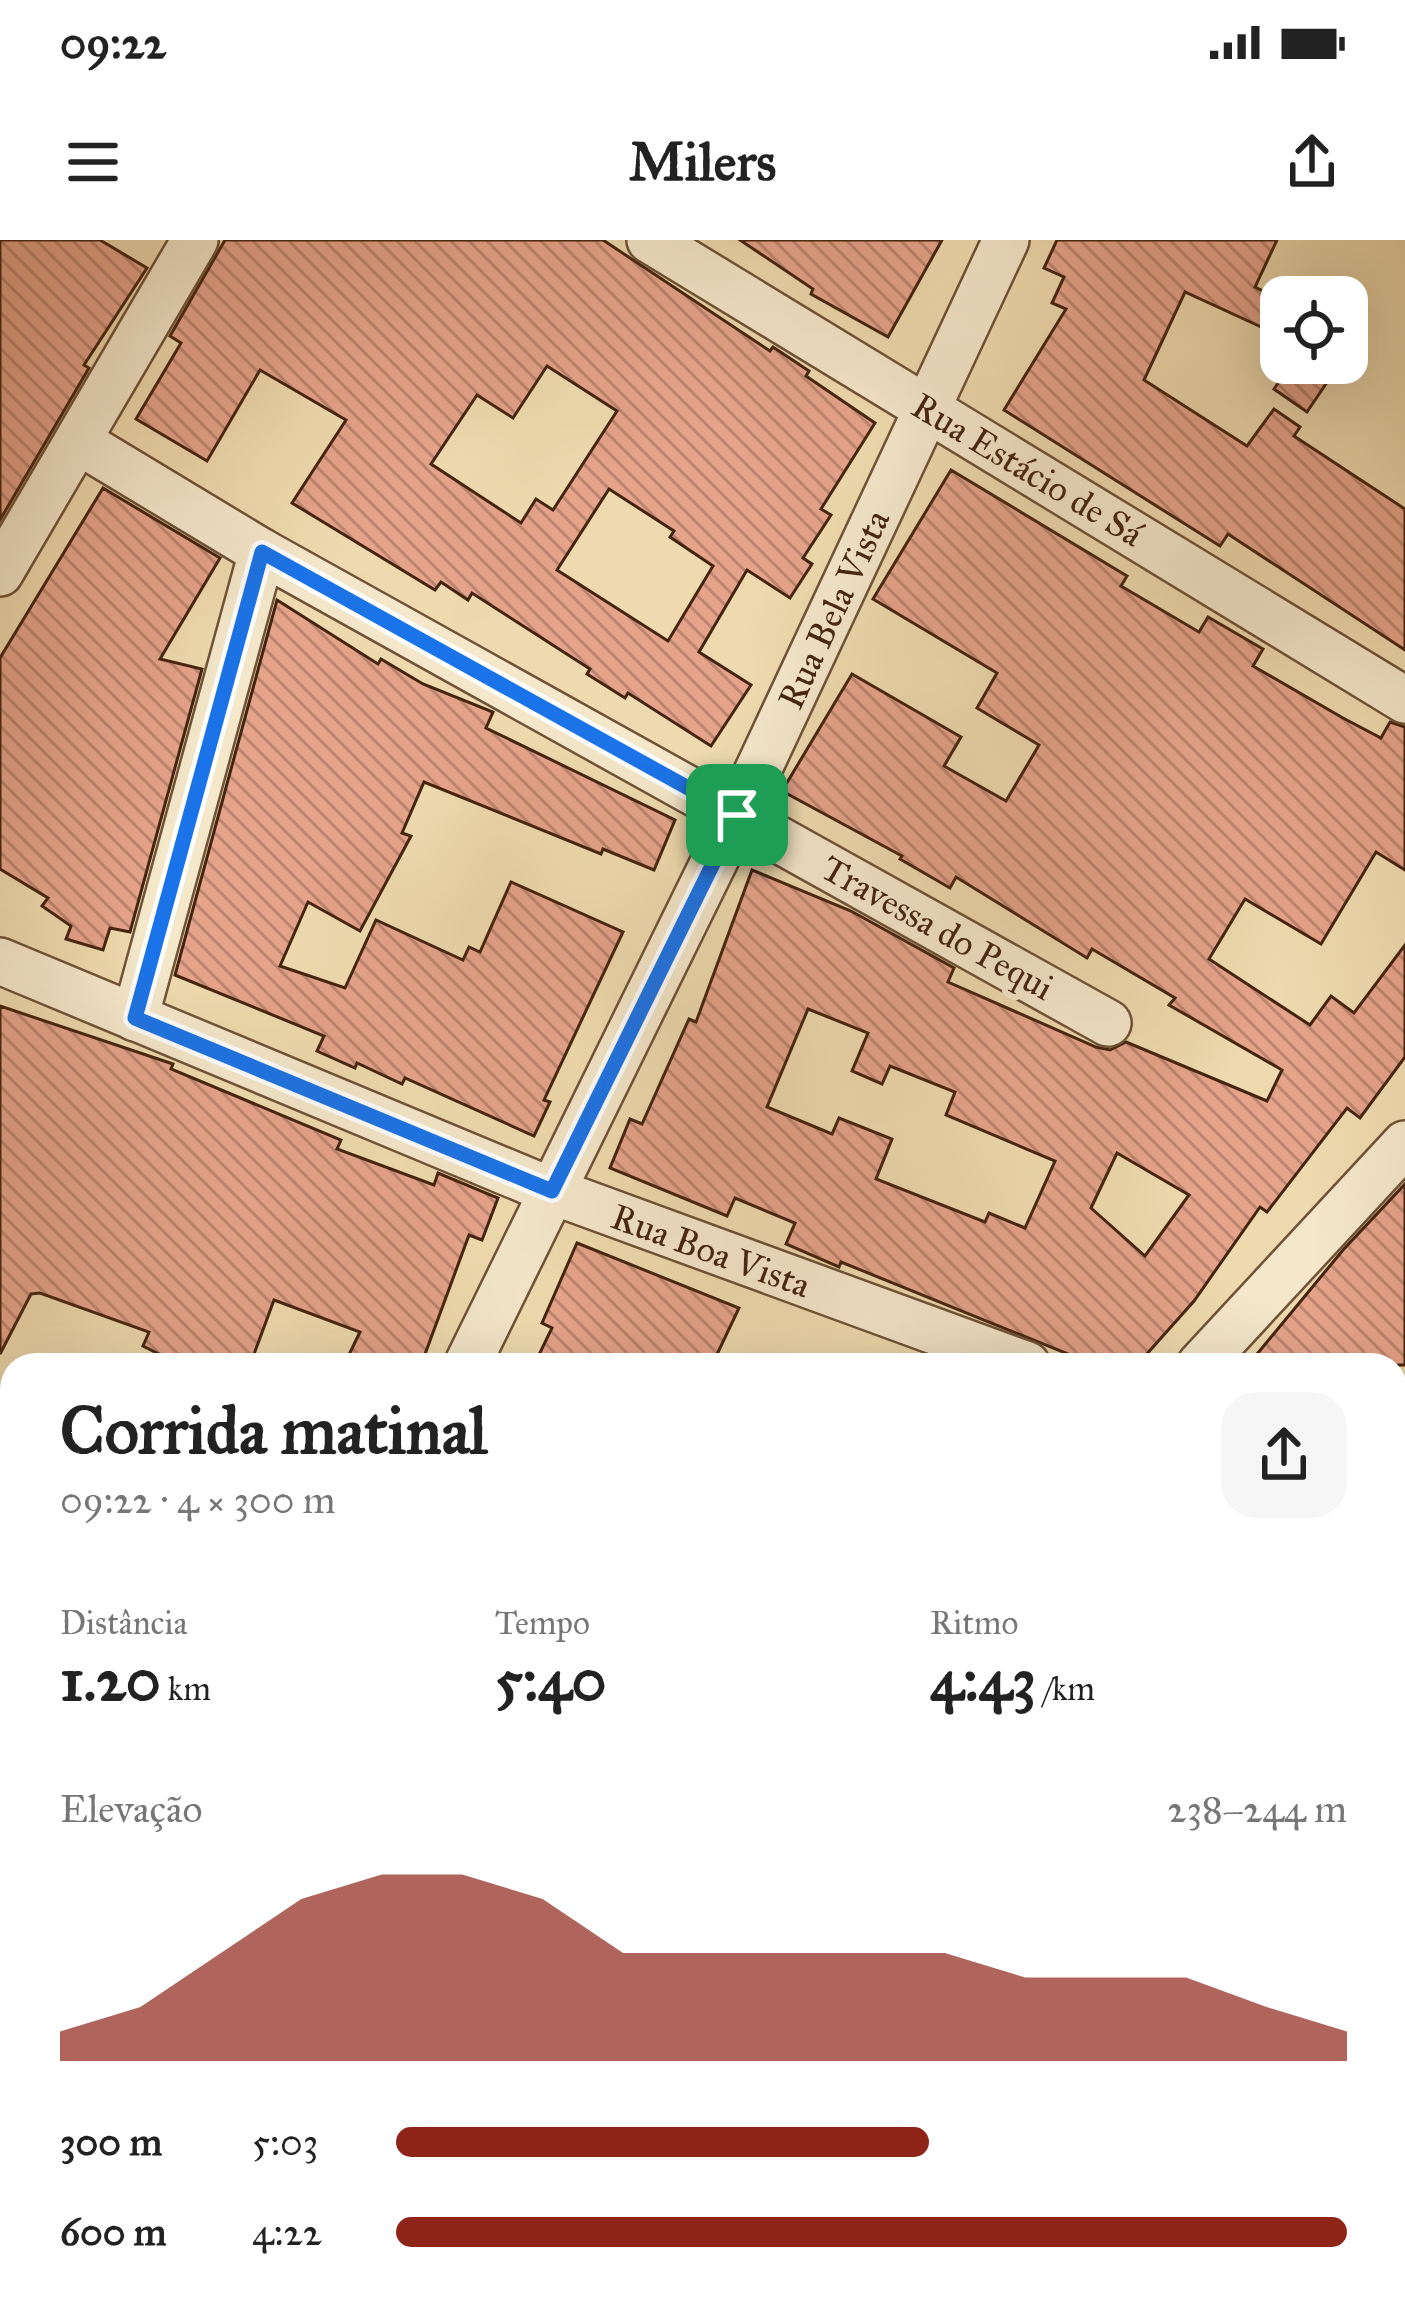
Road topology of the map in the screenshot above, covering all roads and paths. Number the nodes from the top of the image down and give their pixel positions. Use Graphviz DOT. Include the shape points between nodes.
graph roads {
  1 [pos="195,240"];
  2 [pos="650,240"];
  3 [pos="1006,240"];
  4 [pos="928,408"];
  5 [pos="78,441"];
  6 [pos="262,552"];
  7 [pos="0,573"];
  8 [pos="1405,700"];
  9 [pos="737,815"];
  10 [pos="0,962"];
  11 [pos="135,1018"];
  12 [pos="1108,1023"];
  13 [pos="1405,1144"];
  14 [pos="552,1191"];
  15 [pos="473,1353"];
  16 [pos="994,1353"];
  17 [pos="1211,1353"];
  1 -- 5 [label="street"];
  2 -- 4 [label="street, Rua Estácio de Sá"];
  3 -- 4 [label="street, Rua Bela Vista"];
  4 -- 8 [label="street, Rua Estácio de Sá"];
  4 -- 9 [label="street, Rua Bela Vista"];
  5 -- 6 [label="street, Travessa do Pequi"];
  5 -- 7 [label="street"];
  6 -- 9 [label="street, Travessa do Pequi"];
  6 -- 11 [label="street"];
  9 -- 12 [label="street, Travessa do Pequi"];
  9 -- 14 [label="street, Rua Bela Vista"];
  10 -- 11 [label="street, Rua Boa Vista"];
  11 -- 14 [label="street, Rua Boa Vista"];
  13 -- 17 [label="street"];
  14 -- 15 [label="street, Rua Bela Vista"];
  14 -- 16 [label="street, Rua Boa Vista"];
}
